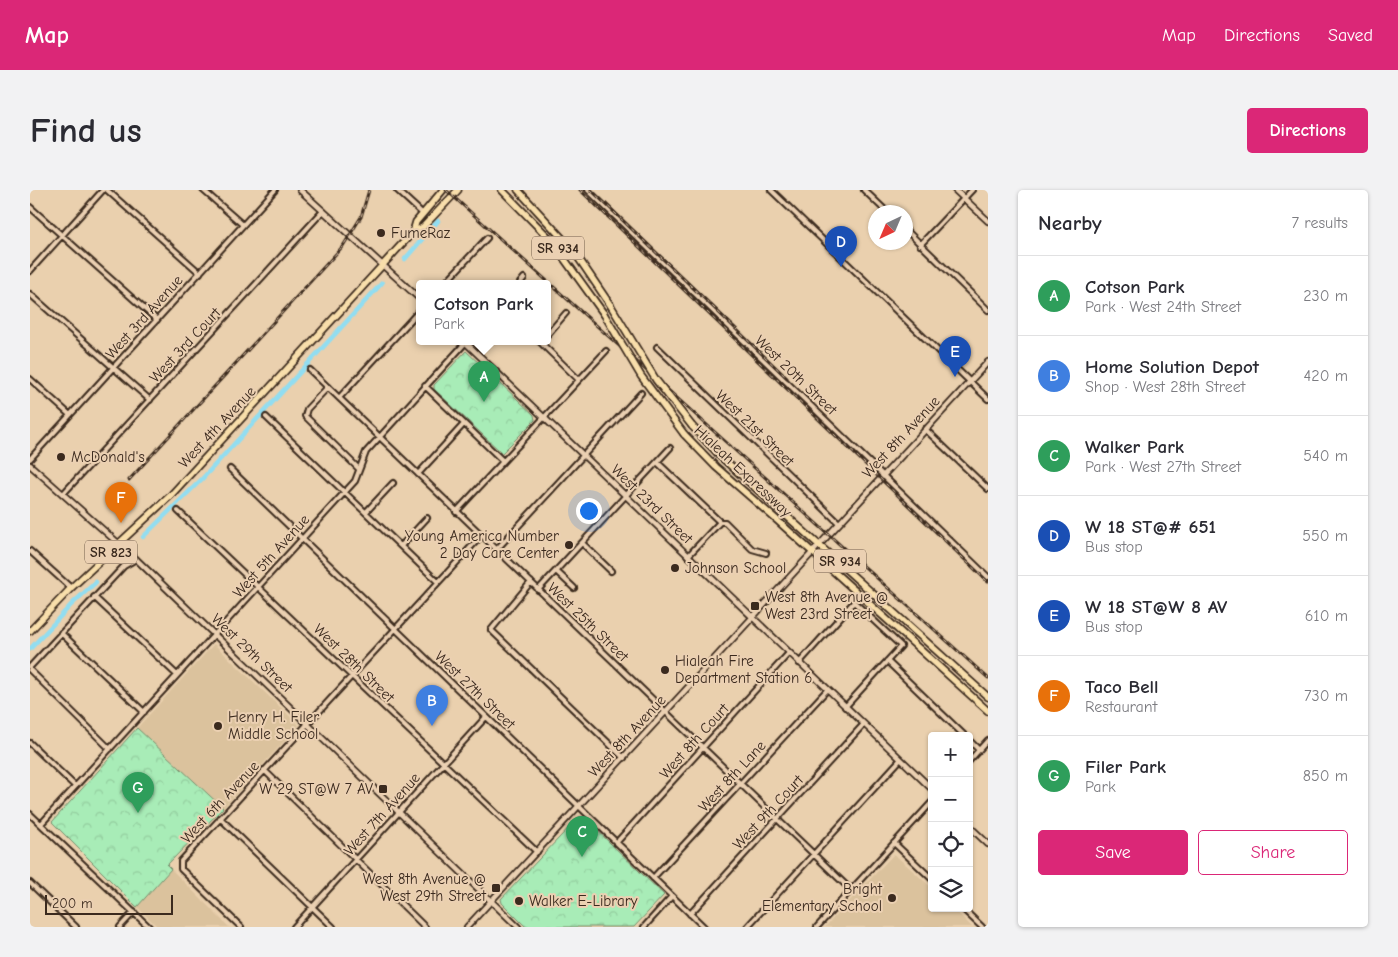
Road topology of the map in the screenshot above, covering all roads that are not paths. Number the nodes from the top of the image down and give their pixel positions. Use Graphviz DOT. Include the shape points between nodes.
graph roads {
  1 [pos="103,190"];
  2 [pos="107,190"];
  3 [pos="203,190"];
  4 [pos="275,190"];
  5 [pos="300,190"];
  6 [pos="397,190"];
  7 [pos="443,190"];
  8 [pos="458,190"];
  9 [pos="502,190"];
  10 [pos="518,190"];
  11 [pos="588,190"];
  12 [pos="771,190"];
  13 [pos="864,190"];
  14 [pos="955,190"];
  15 [pos="972,190"];
  16 [pos="964,198"];
  17 [pos="880,205"];
  18 [pos="30,208"];
  19 [pos="323,211"];
  20 [pos="423,214"];
  21 [pos="988,221"];
  22 [pos="243,226"];
  23 [pos="413,232"];
  24 [pos="62,236"];
  25 [pos="488,238"];
  26 [pos="913,238"];
  27 [pos="920,245"];
  28 [pos="383,264"];
  29 [pos="30,270"];
  30 [pos="200,273"];
  31 [pos="448,280"];
  32 [pos="30,294"];
  33 [pos="416,295"];
  34 [pos="988,310"];
  35 [pos="566,313"];
  36 [pos="416,314"];
  37 [pos="157,320"];
  38 [pos="551,330"];
  39 [pos="461,345"];
  40 [pos="469,345"];
  41 [pos="544,345"];
  42 [pos="657,347"];
  43 [pos="606,351"];
  44 [pos="988,362"];
  45 [pos="113,368"];
  46 [pos="310,370"];
  47 [pos="30,379"];
  48 [pos="579,380"];
  49 [pos="970,382"];
  50 [pos="425,386"];
  51 [pos="328,387"];
  52 [pos="641,393"];
  53 [pos="339,398"];
  54 [pos="988,399"];
  55 [pos="150,400"];
  56 [pos="70,415"];
  57 [pos="266,417"];
  58 [pos="544,417"];
  59 [pos="464,424"];
  60 [pos="925,429"];
  61 [pos="379,436"];
  62 [pos="670,448"];
  63 [pos="584,455"];
  64 [pos="30,459"];
  65 [pos="503,461"];
  66 [pos="657,462"];
  67 [pos="30,464"];
  68 [pos="230,469"];
  69 [pos="360,469"];
  70 [pos="418,474"];
  71 [pos="883,474"];
  72 [pos="393,483"];
  73 [pos="988,489"];
  74 [pos="345,492"];
  75 [pos="63,494"];
  76 [pos="626,495"];
  77 [pos="178,511"];
  78 [pos="366,512"];
  79 [pos="456,512"];
  80 [pos="428,518"];
  81 [pos="720,522"];
  82 [pos="839,523"];
  83 [pos="482,535"];
  84 [pos="302,540"];
  85 [pos="582,543"];
  86 [pos="119,544"];
  87 [pos="820,544"];
  88 [pos="401,546"];
  89 [pos="497,550"];
  90 [pos="30,551"];
  91 [pos="812,553"];
  92 [pos="766,554"];
  93 [pos="688,556"];
  94 [pos="136,559"];
  95 [pos="556,571"];
  96 [pos="611,571"];
  97 [pos="988,577"];
  98 [pos="438,582"];
  99 [pos="531,582"];
  100 [pos="259,587"];
  101 [pos="71,588"];
  102 [pos="574,588"];
  103 [pos="538,590"];
  104 [pos="94,597"];
  105 [pos="752,617"];
  106 [pos="396,628"];
  107 [pos="30,631"];
  108 [pos="61,632"];
  109 [pos="214,634"];
  110 [pos="789,653"];
  111 [pos="887,661"];
  112 [pos="799,663"];
  113 [pos="30,668"];
  114 [pos="178,676"];
  115 [pos="351,676"];
  116 [pos="827,690"];
  117 [pos="988,697"];
  118 [pos="845,707"];
  119 [pos="988,711"];
  120 [pos="144,712"];
  121 [pos="666,712"];
  122 [pos="486,717"];
  123 [pos="307,723"];
  124 [pos="863,725"];
  125 [pos="961,732"];
  126 [pos="988,740"];
  127 [pos="30,743"];
  128 [pos="973,744"];
  129 [pos="703,748"];
  130 [pos="110,749"];
  131 [pos="979,750"];
  132 [pos="973,757"];
  133 [pos="624,758"];
  134 [pos="900,760"];
  135 [pos="444,764"];
  136 [pos="264,770"];
  137 [pos="740,784"];
  138 [pos="75,786"];
  139 [pos="928,786"];
  140 [pos="928,806"];
  141 [pos="579,807"];
  142 [pos="399,813"];
  143 [pos="30,814"];
  144 [pos="220,818"];
  145 [pos="777,819"];
  146 [pos="40,824"];
  147 [pos="973,830"];
  148 [pos="988,835"];
  149 [pos="984,840"];
  150 [pos="616,843"];
  151 [pos="894,843"];
  152 [pos="988,844"];
  153 [pos="537,852"];
  154 [pos="813,855"];
  155 [pos="356,859"];
  156 [pos="928,875"];
  157 [pos="653,878"];
  158 [pos="30,884"];
  159 [pos="851,890"];
  160 [pos="672,896"];
  161 [pos="491,901"];
  162 [pos="313,907"];
  163 [pos="134,912"];
  164 [pos="966,912"];
  165 [pos="690,914"];
  166 [pos="76,927"];
  167 [pos="120,927"];
  168 [pos="149,927"];
  169 [pos="241,927"];
  170 [pos="294,927"];
  171 [pos="334,927"];
  172 [pos="425,927"];
  173 [pos="467,927"];
  174 [pos="518,927"];
  175 [pos="644,927"];
  176 [pos="704,927"];
  177 [pos="747,927"];
  178 [pos="817,927"];
  179 [pos="982,927"];
  1 -- 24 [label="street"];
  2 -- 30 [label="street"];
  3 -- 22 [label="street"];
  4 -- 22 [label="street, West 3rd Avenue"];
  5 -- 19 [label="street"];
  6 -- 20 [label="street"];
  7 -- 20 [label="main road, West 4th Avenue / SR 823"];
  8 -- 23 [label="main road, West 4th Avenue / SR 823" via="423,227"];
  9 -- 91 [label="main road, Hialeah Expressway / SR 934, bridge" via="550,239 604,314 641,376 684,434"];
  10 -- 87 [label="main road, Hialeah Expressway / SR 934, bridge" via="563,238 611,306 656,380 692,426 721,457"];
  11 -- 71 [label="street, West 20th Street"];
  12 -- 49 [label="street"];
  13 -- 17 [label="street"];
  14 -- 16 [label="street"];
  15 -- 16 [label="street"];
  16 -- 21 [label="street"];
  16 -- 27 [label="street"];
  18 -- 24 [label="street"];
  19 -- 28 [label="street"];
  19 -- 55 [label="street, West 3rd Court"];
  20 -- 23 [label="main road, West 4th Avenue / SR 823"];
  22 -- 30 [label="street, West 3rd Avenue"];
  23 -- 28 [label="main road, West 4th Avenue / SR 823"];
  24 -- 29 [label="street"];
  24 -- 37 [label="street"];
  25 -- 31 [label="street"];
  26 -- 27 [label="street"];
  27 -- 34 [label="street"];
  28 -- 33 [label="street"];
  28 -- 86 [label="main road, West 4th Avenue / SR 823" via="211,452"];
  30 -- 37 [label="street, West 3rd Avenue"];
  32 -- 45 [label="street"];
  35 -- 38 [label="street"];
  36 -- 53 [label="street"];
  37 -- 45 [label="street, West 3rd Avenue"];
  39 -- 50 [label="street, West 5th Avenue"];
  40 -- 58 [label="street, West 23rd Street"];
  41 -- 48 [label="street"];
  42 -- 82 [label="street, West 21st Street"];
  43 -- 48 [label="street"];
  44 -- 49 [label="street, West 8th Avenue"];
  45 -- 55 [label="street"];
  45 -- 56 [label="street, West 3rd Avenue"];
  46 -- 51 [label="street, West 25th Street"];
  47 -- 56 [label="street"];
  48 -- 58 [label="street"];
  49 -- 54 [label="street"];
  49 -- 60 [label="street, West 8th Avenue"];
  50 -- 59 [label="street"];
  50 -- 61 [label="street, West 5th Avenue"];
  51 -- 53 [label="street, West 25th Street"];
  51 -- 69 [label="street" via="307,409 305,416"];
  52 -- 63 [label="street"];
  53 -- 61 [label="street, West 25th Street"];
  55 -- 75 [label="street, West 3rd Court"];
  56 -- 64 [label="street, West 3rd Avenue"];
  57 -- 74 [label="street"];
  58 -- 63 [label="street, West 23rd Street"];
  58 -- 65 [label="street"];
  59 -- 65 [label="street"];
  59 -- 70 [label="street"];
  60 -- 71 [label="street, West 8th Avenue"];
  60 -- 73 [label="street"];
  61 -- 69 [label="street, West 5th Avenue" via="366,452"];
  61 -- 70 [label="street, West 25th Street"];
  62 -- 66 [label="street"];
  63 -- 76 [label="street, West 23rd Street"];
  63 -- 89 [label="street"];
  65 -- 79 [label="street"];
  66 -- 76 [label="street"];
  66 -- 81 [label="street"];
  67 -- 75 [label="street, West 29th Street"];
  68 -- 84 [label="street, West 27th Street"];
  69 -- 74 [label="street, West 5th Avenue"];
  70 -- 79 [label="street, West 25th Street"];
  71 -- 82 [label="street, West 8th Avenue"];
  71 -- 97 [label="street, West 20th Street"];
  72 -- 78 [label="street"];
  74 -- 78 [label="street"];
  74 -- 84 [label="street, West 5th Avenue"];
  75 -- 86 [label="street, West 29th Street"];
  76 -- 85 [label="street"];
  76 -- 93 [label="street, West 23rd Street"];
  77 -- 100 [label="street, West 28th Street"];
  78 -- 88 [label="street"];
  79 -- 83 [label="street, West 25th Street"];
  80 -- 88 [label="street"];
  81 -- 92 [label="street" via="725,522 752,549"];
  81 -- 93 [label="street"];
  82 -- 87 [label="street, West 8th Avenue"];
  83 -- 89 [label="street, West 25th Street"];
  83 -- 98 [label="street, West 6th Avenue"];
  84 -- 100 [label="street, West 5th Avenue"];
  84 -- 106 [label="street, West 27th Street"];
  85 -- 95 [label="street"];
  85 -- 96 [label="street"];
  86 -- 94 [label="street, West 29th Street"];
  86 -- 101 [label="main road, West 4th Avenue / SR 823"];
  87 -- 91 [label="street, West 8th Avenue"];
  87 -- 117 [label="main road, Hialeah Expressway / SR 934"];
  88 -- 98 [label="street"];
  89 -- 99 [label="street, West 25th Street"];
  90 -- 101 [label="street"];
  91 -- 105 [label="street, West 8th Avenue"];
  91 -- 119 [label="main road, Hialeah Expressway / SR 934"];
  93 -- 105 [label="street, West 23rd Street"];
  94 -- 104 [label="street" via="126,564"];
  94 -- 109 [label="street, West 29th Street"];
  95 -- 102 [label="street"];
  95 -- 103 [label="street"];
  98 -- 106 [label="street, West 6th Avenue"];
  99 -- 103 [label="street, West 25th Street"];
  99 -- 133 [label="street" via="491,630"];
  100 -- 109 [label="street, West 5th Avenue"];
  100 -- 115 [label="street, West 28th Street"];
  101 -- 107 [label="main road, West 4th Avenue / SR 823"];
  103 -- 121 [label="street, West 25th Street"];
  104 -- 108 [label="street"];
  104 -- 114 [label="street"];
  105 -- 110 [label="street, West 23rd Street"];
  105 -- 121 [label="street, West 8th Avenue"];
  106 -- 115 [label="street, West 6th Avenue"];
  106 -- 122 [label="street, West 27th Street"];
  108 -- 113 [label="street"];
  108 -- 120 [label="street"];
  109 -- 114 [label="street, West 5th Avenue"];
  109 -- 123 [label="street, West 29th Street"];
  110 -- 112 [label="street, West 23rd Street"];
  110 -- 129 [label="street, West 8th Court"];
  111 -- 112 [label="street" via="901,646 854,602"];
  111 -- 118 [label="street"];
  111 -- 125 [label="street"];
  112 -- 116 [label="street, West 23rd Street"];
  113 -- 130 [label="street"];
  114 -- 120 [label="street, West 5th Avenue"];
  115 -- 123 [label="street, West 6th Avenue"];
  115 -- 135 [label="street, West 28th Street"];
  116 -- 118 [label="street, West 23rd Street"];
  116 -- 137 [label="street, West 8th Lane"];
  118 -- 124 [label="street, West 23rd Street"];
  120 -- 130 [label="street, West 5th Avenue"];
  121 -- 129 [label="street, West 25th Street"];
  121 -- 133 [label="street, West 8th Avenue"];
  122 -- 135 [label="street, West 7th Avenue"];
  122 -- 141 [label="street, West 27th Street"];
  123 -- 136 [label="street, West 6th Avenue"];
  123 -- 142 [label="street, West 29th Street"];
  124 -- 134 [label="street, West 23rd Street"];
  124 -- 145 [label="street, West 9th Court"];
  126 -- 131 [label="street"];
  127 -- 138 [label="street"];
  128 -- 131 [label="street"];
  129 -- 137 [label="street, West 25th Street"];
  129 -- 150 [label="street, West 8th Court"];
  130 -- 138 [label="street, West 5th Avenue"];
  131 -- 132 [label="street"];
  133 -- 141 [label="street, West 8th Avenue"];
  134 -- 139 [label="street, West 23rd Street"];
  134 -- 154 [label="street"];
  135 -- 142 [label="street, West 7th Avenue"];
  135 -- 153 [label="street, West 28th Street"];
  136 -- 144 [label="street, West 6th Avenue"];
  136 -- 155 [label="street"];
  137 -- 145 [label="street, West 25th Street"];
  137 -- 157 [label="street, West 8th Lane"];
  138 -- 146 [label="street, West 5th Avenue"];
  140 -- 151 [label="street"];
  141 -- 150 [label="street, West 27th Street"];
  141 -- 153 [label="street, West 8th Avenue"];
  142 -- 155 [label="street, West 7th Avenue"];
  142 -- 161 [label="street, West 29th Street"];
  143 -- 146 [label="street"];
  144 -- 162 [label="street"];
  144 -- 169 [label="street, West 6th Avenue" via="180,865"];
  145 -- 154 [label="street, West 25th Street"];
  145 -- 165 [label="street, West 9th Court"];
  146 -- 163 [label="street"];
  147 -- 149 [label="street"];
  148 -- 149 [label="street"];
  149 -- 152 [label="street"];
  150 -- 157 [label="street, West 27th Street"];
  151 -- 156 [label="street"];
  151 -- 159 [label="street"];
  153 -- 161 [label="street, West 8th Avenue"];
  154 -- 159 [label="street, West 25th Street"];
  154 -- 177 [label="street"];
  155 -- 162 [label="street, West 7th Avenue"];
  155 -- 172 [label="street"];
  157 -- 160 [label="street, West 27th Street"];
  158 -- 166 [label="street"];
  159 -- 178 [label="street"];
  160 -- 165 [label="street, West 27th Street"];
  160 -- 175 [label="street"];
  161 -- 173 [label="street, West 8th Avenue"];
  161 -- 174 [label="street, West 29th Street"];
  162 -- 170 [label="street, West 7th Avenue"];
  162 -- 171 [label="street"];
  163 -- 167 [label="street"];
  163 -- 168 [label="street"];
  164 -- 179 [label="street"];
  165 -- 176 [label="street, West 27th Street"];
}
